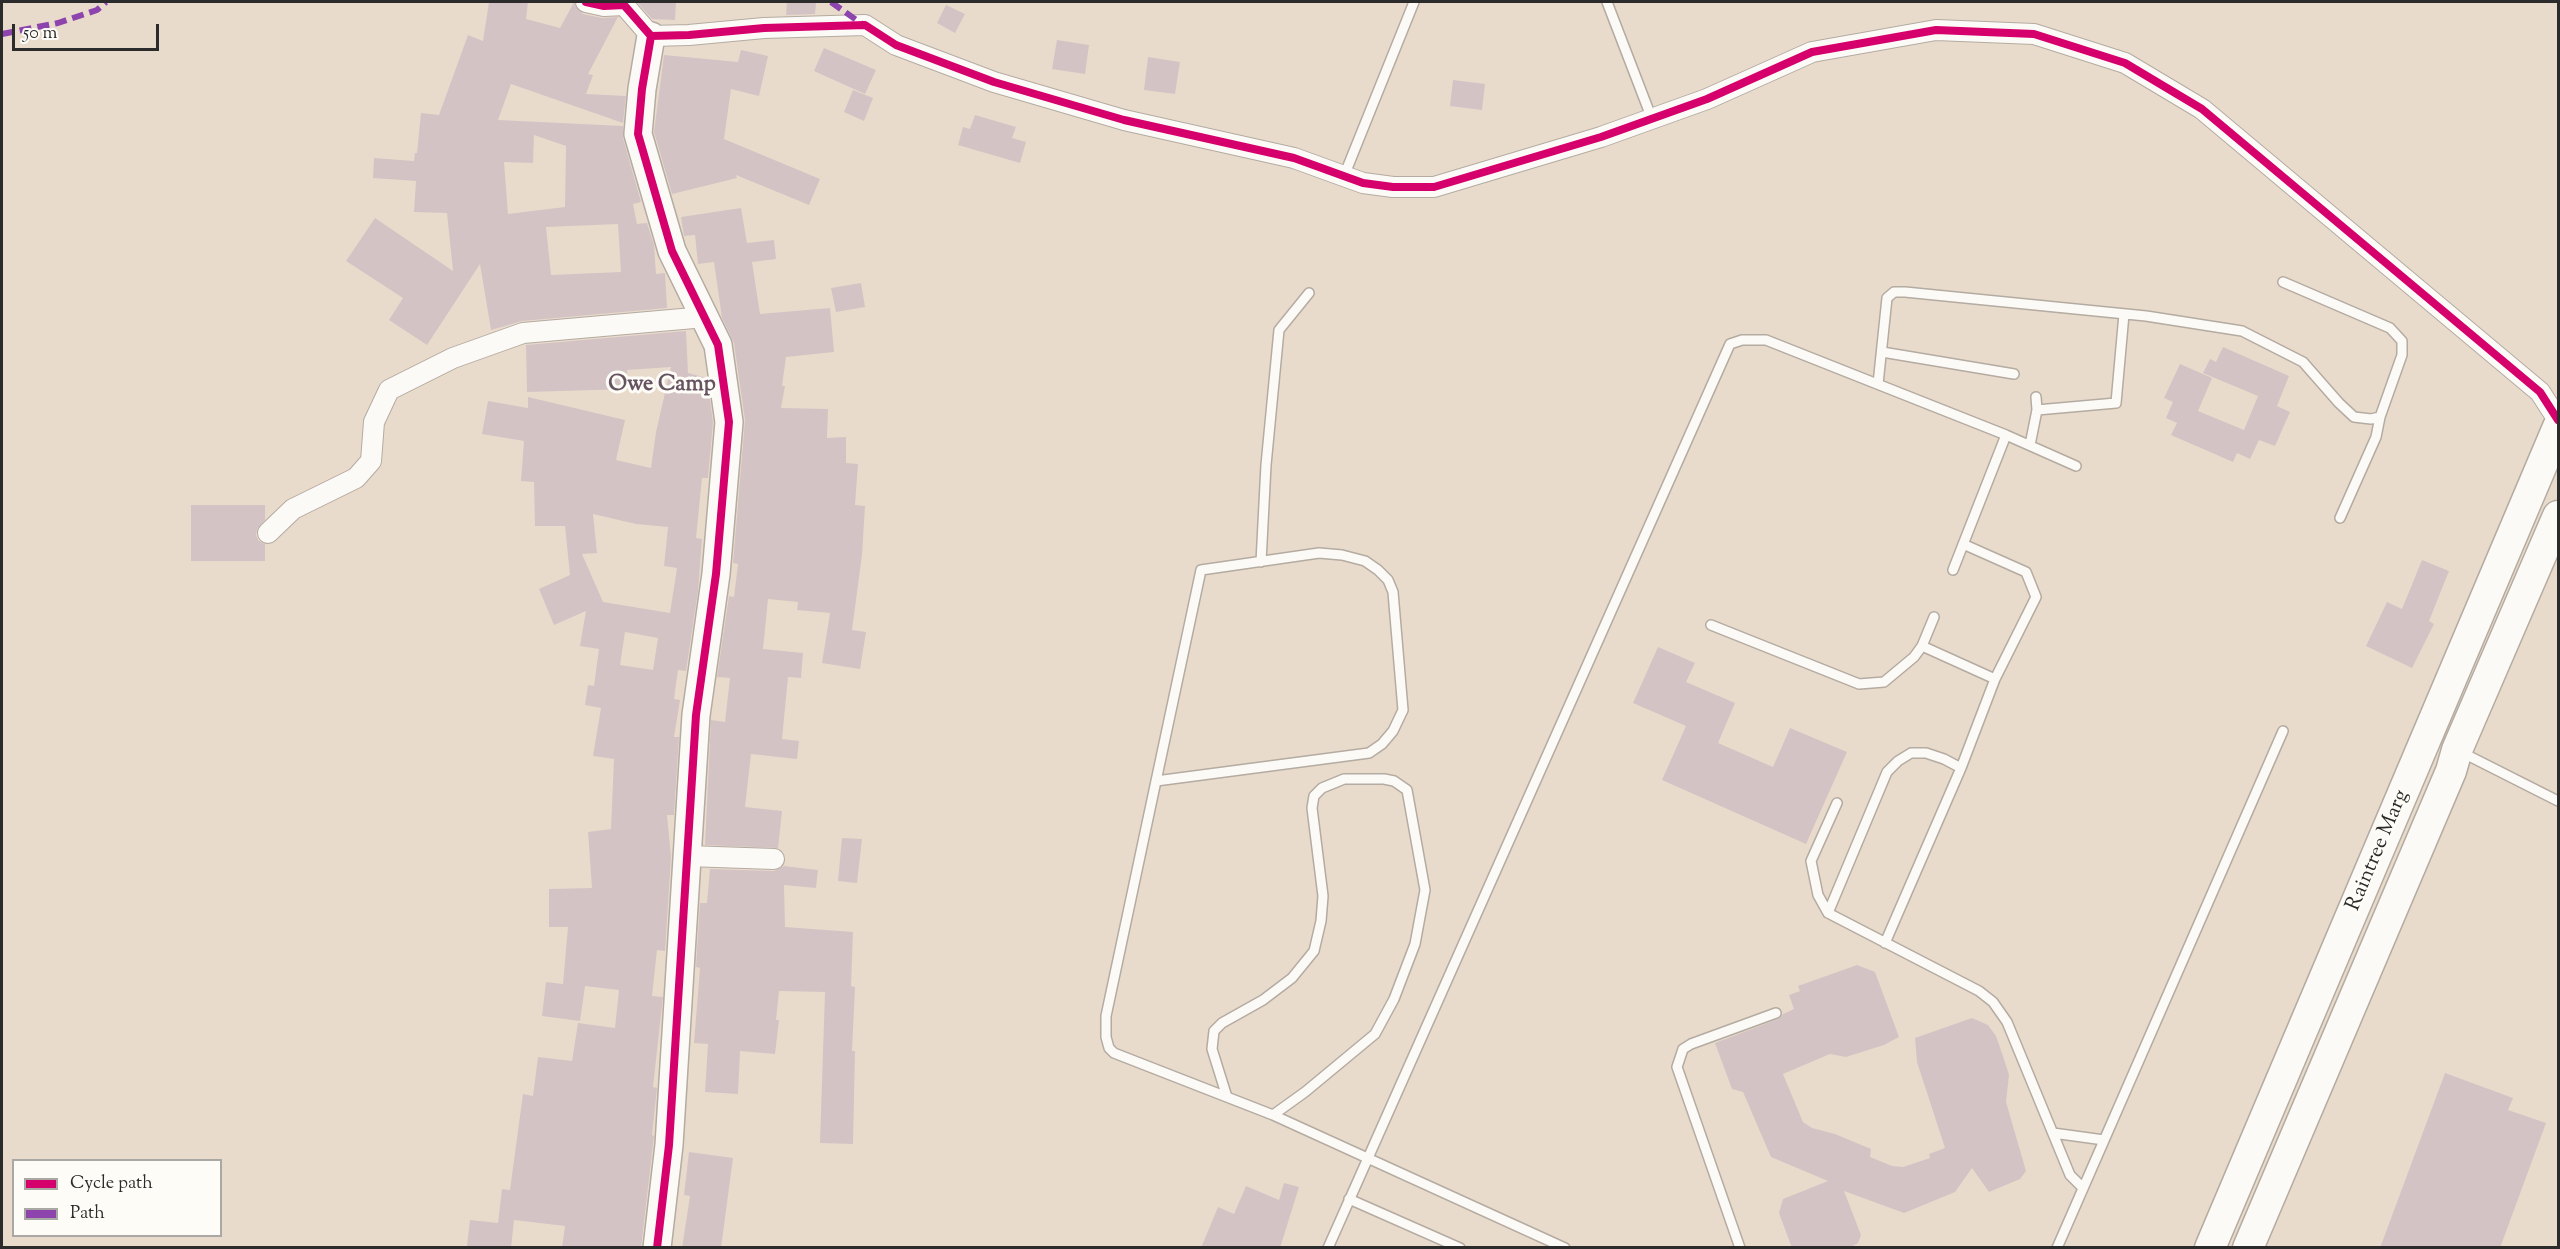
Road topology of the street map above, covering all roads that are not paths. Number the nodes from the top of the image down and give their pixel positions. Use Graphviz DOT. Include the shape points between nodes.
graph roads {
  1 [pos="586,2"];
  2 [pos="1414,2"];
  3 [pos="1607,2"];
  4 [pos="624,3"];
  5 [pos="651,36"];
  6 [pos="1652,119"];
  7 [pos="1344,176"];
  8 [pos="2283,282"];
  9 [pos="1309,293"];
  10 [pos="2124,314"];
  11 [pos="705,317"];
  12 [pos="1882,352"];
  13 [pos="2014,374"];
  14 [pos="1878,384"];
  15 [pos="2036,397"];
  16 [pos="2037,410"];
  17 [pos="2380,417"];
  18 [pos="2559,420"];
  19 [pos="2006,435"];
  20 [pos="2030,445"];
  21 [pos="2555,447"];
  22 [pos="2076,466"];
  23 [pos="2559,516"];
  24 [pos="2340,519"];
  25 [pos="268,533"];
  26 [pos="1963,544"];
  27 [pos="1261,562"];
  28 [pos="1953,570"];
  29 [pos="1934,617"];
  30 [pos="1711,625"];
  31 [pos="1922,646"];
  32 [pos="1995,679"];
  33 [pos="2283,731"];
  34 [pos="2457,750"];
  35 [pos="1961,768"];
  36 [pos="1156,781"];
  37 [pos="2559,801"];
  38 [pos="1837,803"];
  39 [pos="687,856"];
  40 [pos="774,859"];
  41 [pos="1828,913"];
  42 [pos="1885,943"];
  43 [pos="1776,1013"];
  44 [pos="1227,1097"];
  45 [pos="1273,1115"];
  46 [pos="2053,1133"];
  47 [pos="2103,1140"];
  48 [pos="1367,1158"];
  49 [pos="2083,1188"];
  50 [pos="1349,1199"];
  51 [pos="1545,1244"];
  52 [pos="657,1248"];
  53 [pos="1328,1248"];
  54 [pos="1460,1248"];
  55 [pos="1565,1248"];
  56 [pos="1740,1248"];
  57 [pos="2057,1248"];
  58 [pos="2210,1248"];
  59 [pos="2248,1248"];
  1 -- 4 [label="street" via="604,6"];
  2 -- 7 [label="lane"];
  3 -- 6 [label="lane"];
  4 -- 5 [label="street"];
  5 -- 7 [label="street" via="865,25 896,45 994,82 1124,120 1294,158"];
  5 -- 11 [label="street" via="638,134 672,250"];
  6 -- 7 [label="street" via="1434,187 1393,187"];
  6 -- 18 [label="street" via="1812,52 1936,30 2034,34 2126,63 2202,109 2540,392"];
  8 -- 17 [label="lane" via="2390,328 2402,341 2402,355"];
  9 -- 27 [label="lane" via="1279,330"];
  10 -- 12 [label="lane" via="1894,292 1887,298"];
  10 -- 16 [label="lane" via="2116,403"];
  10 -- 17 [label="lane" via="2242,331 2303,362 2354,417"];
  11 -- 25 [label="street" via="523,333 453,358 388,390 374,422 371,461 356,478 293,509"];
  11 -- 39 [label="street" via="718,345 729,422 716,574 696,715"];
  12 -- 13 [label="lane"];
  12 -- 14 [label="lane"];
  14 -- 19 [label="lane"];
  14 -- 48 [label="lane" via="1766,340 1730,344"];
  15 -- 16 [label="lane"];
  16 -- 20 [label="lane"];
  17 -- 24 [label="lane" via="2376,437"];
  19 -- 20 [label="lane"];
  19 -- 26 [label="lane"];
  20 -- 22 [label="lane"];
  21 -- 58 [label="main road, Raintree Marg"];
  23 -- 34 [label="main road, Raintree Marg"];
  26 -- 28 [label="lane"];
  26 -- 32 [label="lane" via="2026,572 2036,597"];
  27 -- 36 [label="lane" via="1201,570"];
  27 -- 36 [label="lane" via="1342,555 1365,561 1388,580 1393,592 1403,710 1398,721 1382,744 1369,753"];
  29 -- 31 [label="lane"];
  30 -- 31 [label="lane" via="1859,684 1884,682"];
  31 -- 32 [label="lane"];
  32 -- 35 [label="lane"];
  33 -- 47 [label="lane"];
  34 -- 37 [label="lane"];
  34 -- 59 [label="main road, Raintree Marg"];
  35 -- 41 [label="lane" via="1926,753 1911,753 1887,772"];
  35 -- 42 [label="lane"];
  36 -- 44 [label="lane" via="1106,1016 1106,1037 1114,1053"];
  38 -- 41 [label="lane" via="1811,861 1818,896"];
  39 -- 40 [label="street"];
  39 -- 52 [label="street" via="669,1145"];
  41 -- 42 [label="lane"];
  42 -- 46 [label="lane" via="1979,990 1993,1002 2007,1022"];
  43 -- 56 [label="lane" via="1690,1044 1683,1050 1677,1067"];
  44 -- 45 [label="lane"];
  44 -- 45 [label="lane" via="1212,1049 1214,1031 1292,978 1314,951 1323,896 1312,808 1314,796 1322,788 1344,779 1394,781 1407,790 1425,890 1415,944 1394,999 1375,1034"];
  45 -- 48 [label="lane"];
  46 -- 47 [label="lane"];
  46 -- 49 [label="lane" via="2070,1175"];
  47 -- 49 [label="lane"];
  48 -- 50 [label="lane"];
  48 -- 51 [label="lane"];
  49 -- 57 [label="lane"];
  50 -- 53 [label="lane"];
  50 -- 54 [label="lane"];
  51 -- 55 [label="lane"];
}
